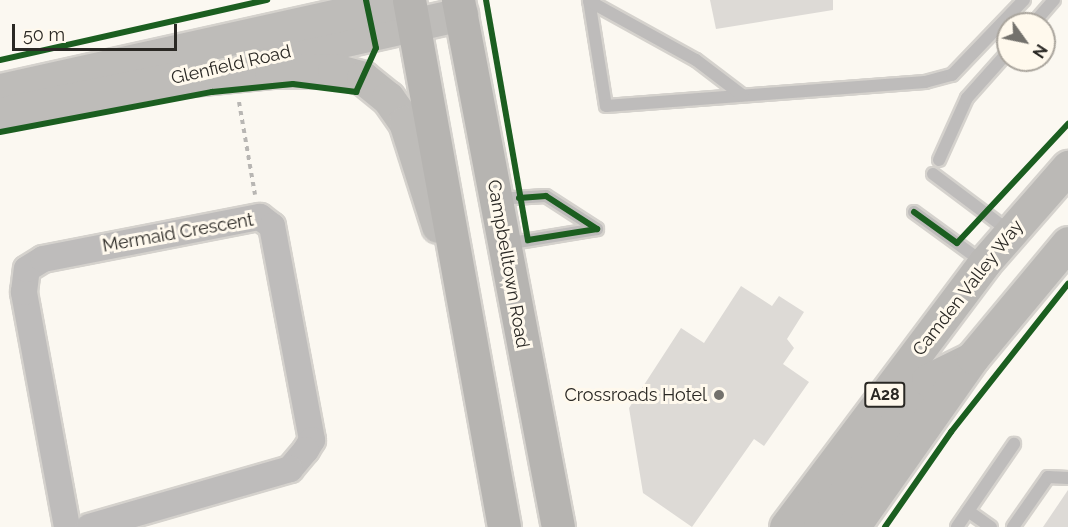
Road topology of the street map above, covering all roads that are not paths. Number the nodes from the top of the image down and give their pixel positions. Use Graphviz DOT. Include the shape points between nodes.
graph roads {
  1 [pos="302,0"];
  2 [pos="1024,0"];
  3 [pos="1054,0"];
  4 [pos="589,1"];
  5 [pos="460,7"];
  6 [pos="409,8"];
  7 [pos="1044,12"];
  8 [pos="996,65"];
  9 [pos="151,83"];
  10 [pos="742,95"];
  11 [pos="1,98"];
  12 [pos="939,160"];
  13 [pos="1068,167"];
  14 [pos="933,174"];
  15 [pos="496,199"];
  16 [pos="914,212"];
  17 [pos="1010,232"];
  18 [pos="1068,243"];
  19 [pos="502,244"];
  20 [pos="984,263"];
  21 [pos="463,315"];
  22 [pos="974,357"];
  23 [pos="1014,444"];
  24 [pos="1068,478"];
  25 [pos="968,512"];
  26 [pos="67,527"];
  27 [pos="89,527"];
  28 [pos="504,527"];
  29 [pos="558,527"];
  30 [pos="786,527"];
  31 [pos="820,527"];
  32 [pos="853,527"];
  33 [pos="957,527"];
  34 [pos="991,527"];
  35 [pos="1012,527"];
  1 -- 11 [label="main road" via="275,12 82,57"];
  2 -- 10 [label="lane" via="952,75 792,95"];
  3 -- 7 [label="lane"];
  4 -- 10 [label="lane" via="696,60"];
  4 -- 10 [label="lane" via="606,106"];
  5 -- 6 [label="main road, Glenfield Road"];
  5 -- 15 [label="main road, Campbelltown Road"];
  6 -- 9 [label="main road, Glenfield Road"];
  6 -- 11 [label="main road, Glenfield Road"];
  6 -- 21 [label="main road"];
  8 -- 12 [label="lane" via="967,98"];
  9 -- 11 [label="main road, Glenfield Road"];
  9 -- 21 [label="main road" via="334,70 379,89 411,135"];
  13 -- 17 [label="highway, Camden Valley Way / A28"];
  14 -- 17 [label="lane"];
  15 -- 19 [label="main road, Campbelltown Road"];
  15 -- 19 [label="lane" via="546,196 597,229"];
  16 -- 20 [label="lane"];
  17 -- 20 [label="highway, Camden Valley Way / A28"];
  18 -- 22 [label="highway, A28"];
  19 -- 29 [label="main road, Campbelltown Road"];
  20 -- 30 [label="highway, Camden Valley Way / A28"];
  21 -- 28 [label="main road"];
  22 -- 31 [label="highway" via="928,380"];
  22 -- 32 [label="highway, A28"];
  23 -- 25 [label="lane"];
  24 -- 35 [label="lane" via="1048,477"];
  25 -- 33 [label="lane"];
  25 -- 34 [label="lane"];
  26 -- 27 [label="street, Mermaid Crescent" via="24,292 27,268 43,259 260,217 272,226 312,440 290,469"];
}
